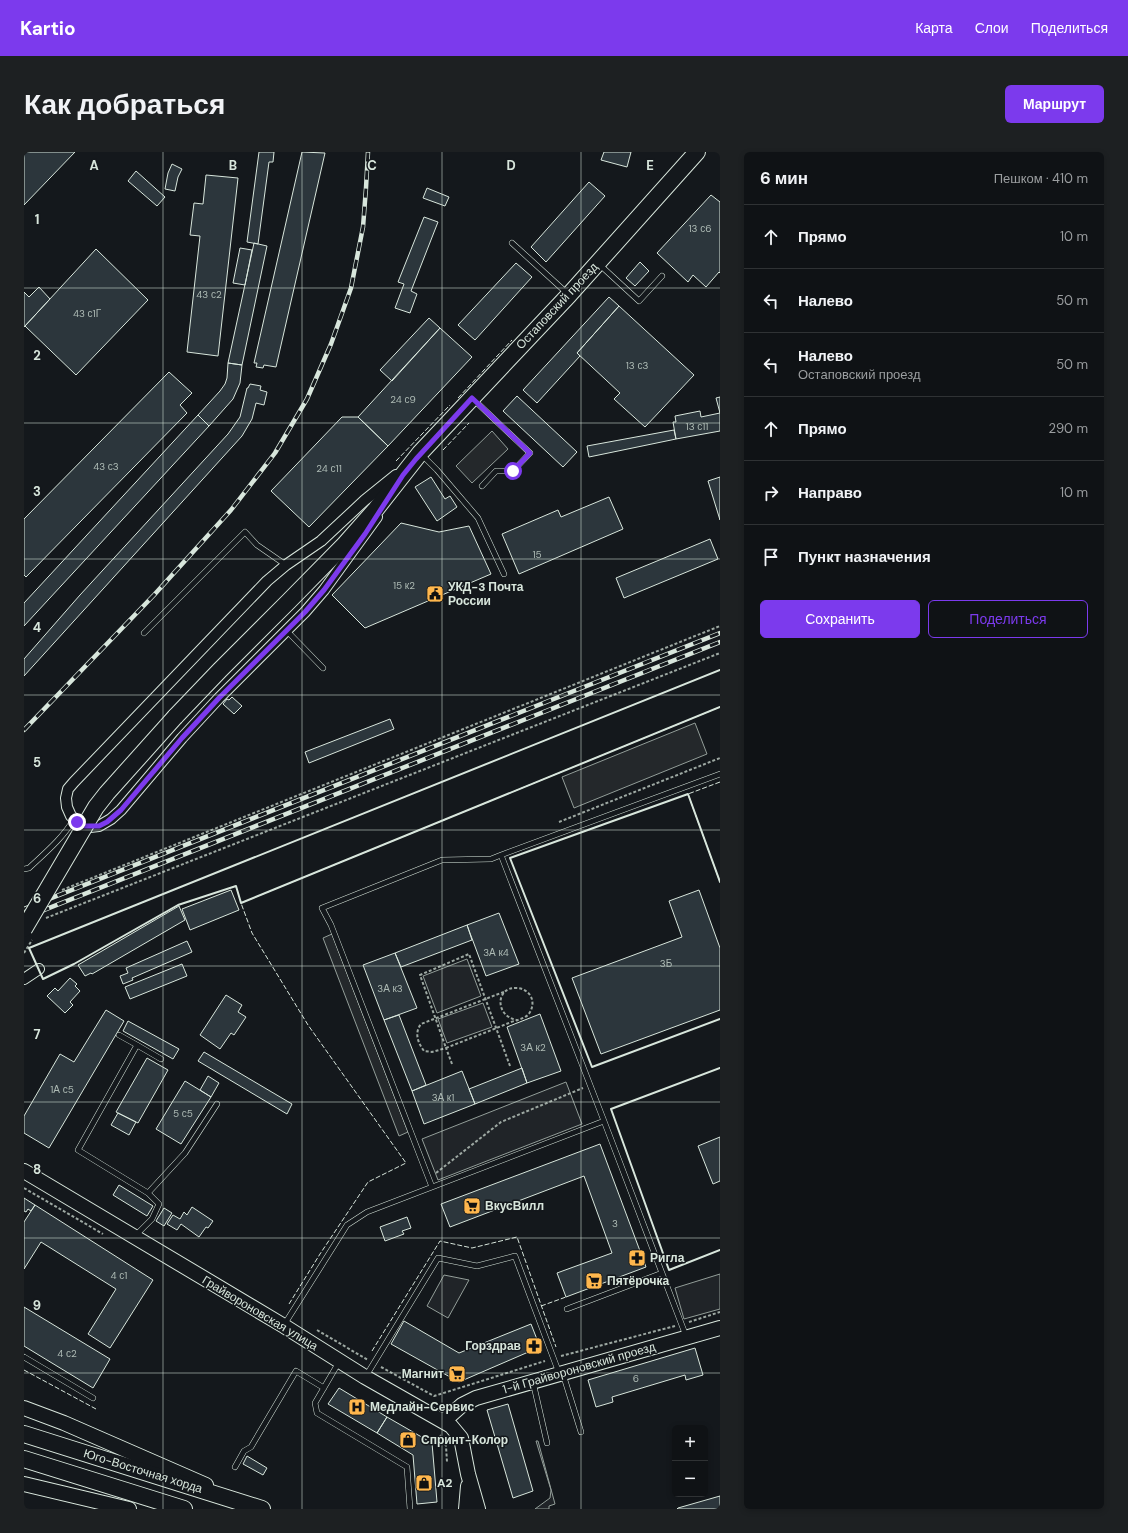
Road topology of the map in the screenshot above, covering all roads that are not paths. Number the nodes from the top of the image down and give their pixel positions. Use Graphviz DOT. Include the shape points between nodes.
graph roads {
  1 [pos="697,152"];
  2 [pos="512,242"];
  3 [pos="597,263"];
  4 [pos="662,276"];
  5 [pos="569,295"];
  6 [pos="472,398"];
  7 [pos="418,456"];
  8 [pos="403,475"];
  9 [pos="482,486"];
  10 [pos="286,565"];
  11 [pos="504,574"];
  12 [pos="286,630"];
  13 [pos="144,633"];
  14 [pos="323,668"];
  15 [pos="720,774"];
  16 [pos="74,819"];
  17 [pos="501,855"];
  18 [pos="24,869"];
  19 [pos="28,934"];
  20 [pos="39,969"];
  21 [pos="24,979"];
  22 [pos="119,1035"];
  23 [pos="138,1045"];
  24 [pos="161,1059"];
  25 [pos="217,1104"];
  26 [pos="604,1121"];
  27 [pos="24,1171"];
  28 [pos="432,1187"];
  29 [pos="148,1193"];
  30 [pos="134,1236"];
  31 [pos="662,1273"];
  32 [pos="567,1309"];
  33 [pos="284,1326"];
  34 [pos="720,1328"];
  35 [pos="687,1338"];
  36 [pos="24,1357"];
  37 [pos="339,1361"];
  38 [pos="561,1373"];
  39 [pos="365,1377"];
  40 [pos="533,1381"];
  41 [pos="324,1388"];
  42 [pos="93,1398"];
  43 [pos="24,1408"];
  44 [pos="444,1421"];
  45 [pos="580,1432"];
  46 [pos="24,1434"];
  47 [pos="547,1443"];
  48 [pos="29,1461"];
  49 [pos="235,1467"];
  50 [pos="468,1474"];
  51 [pos="24,1484"];
  52 [pos="256,1507"];
  53 [pos="129,1509"];
  54 [pos="184,1509"];
  55 [pos="410,1509"];
  56 [pos="466,1509"];
  57 [pos="478,1509"];
  1 -- 3 [label="main road, Остаповский проезд"];
  2 -- 5 [label="lane"];
  3 -- 4 [label="lane" via="639,302"];
  3 -- 5 [label="main road, Остаповский проезд"];
  5 -- 6 [label="main road, Остаповский проезд"];
  6 -- 7 [label="main road, Остаповский проезд"];
  6 -- 9 [label="lane" via="530,453 513,471 496,471"];
  7 -- 8 [label="main road, Остаповский проезд"];
  7 -- 10 [label="street" via="321,541"];
  7 -- 11 [label="lane" via="437,470 478,518"];
  8 -- 12 [label="street" via="365,534 324,590"];
  8 -- 19 [label="main road, Остаповский проезд, bridge" via="345,544 220,670 107,792 96,807"];
  10 -- 13 [label="lane" via="257,545 245,532"];
  10 -- 16 [label="street" via="261,587 74,782 67,794 66,803 68,812"];
  12 -- 14 [label="lane"];
  12 -- 16 [label="street" via="219,698 111,819 103,825 94,827 85,826"];
  15 -- 17 [label="lane"];
  16 -- 18 [label="lane" via="54,844 29,868"];
  17 -- 26 [label="lane"];
  17 -- 28 [label="lane" via="491,858 442,860 322,908 331,925"];
  20 -- 21 [label="street"];
  22 -- 23 [label="lane"];
  23 -- 24 [label="lane"];
  23 -- 29 [label="lane" via="78,1150"];
  25 -- 29 [label="lane" via="185,1153"];
  26 -- 28 [label="lane"];
  26 -- 31 [label="lane"];
  27 -- 30 [label="main road, Грайвороновская улица"];
  28 -- 33 [label="lane" via="367,1212 347,1225"];
  29 -- 30 [label="lane" via="159,1204 152,1219"];
  30 -- 33 [label="main road, Грайвороновская улица"];
  31 -- 32 [label="lane"];
  31 -- 35 [label="lane"];
  33 -- 37 [label="main road, Грайвороновская улица"];
  34 -- 35 [label="main road, 1-й Грайвороновский проезд"];
  35 -- 38 [label="main road, 1-й Грайвороновский проезд"];
  36 -- 42 [label="lane"];
  37 -- 39 [label="main road, Грайвороновская улица"];
  37 -- 41 [label="lane"];
  38 -- 39 [label="lane" via="515,1256 477,1266 438,1258"];
  38 -- 40 [label="main road, 1-й Грайвороновский проезд"];
  38 -- 45 [label="lane"];
  39 -- 44 [label="main road, Грайвороновская улица"];
  40 -- 44 [label="main road, 1-й Грайвороновский проезд" via="476,1398 462,1405"];
  40 -- 47 [label="lane"];
  41 -- 49 [label="lane" via="296,1371 251,1447 244,1451"];
  41 -- 55 [label="lane" via="315,1403 317,1413 407,1466"];
  43 -- 52 [label="main road"];
  44 -- 50 [label="main road, Грайвороновская улица" via="461,1438"];
  46 -- 52 [label="main road, Юго-Восточная хорда"];
  48 -- 54 [label="main road, Юго-Восточная хорда"];
  50 -- 56 [label="main road"];
  50 -- 57 [label="main road"];
  51 -- 53 [label="main road"];
}
